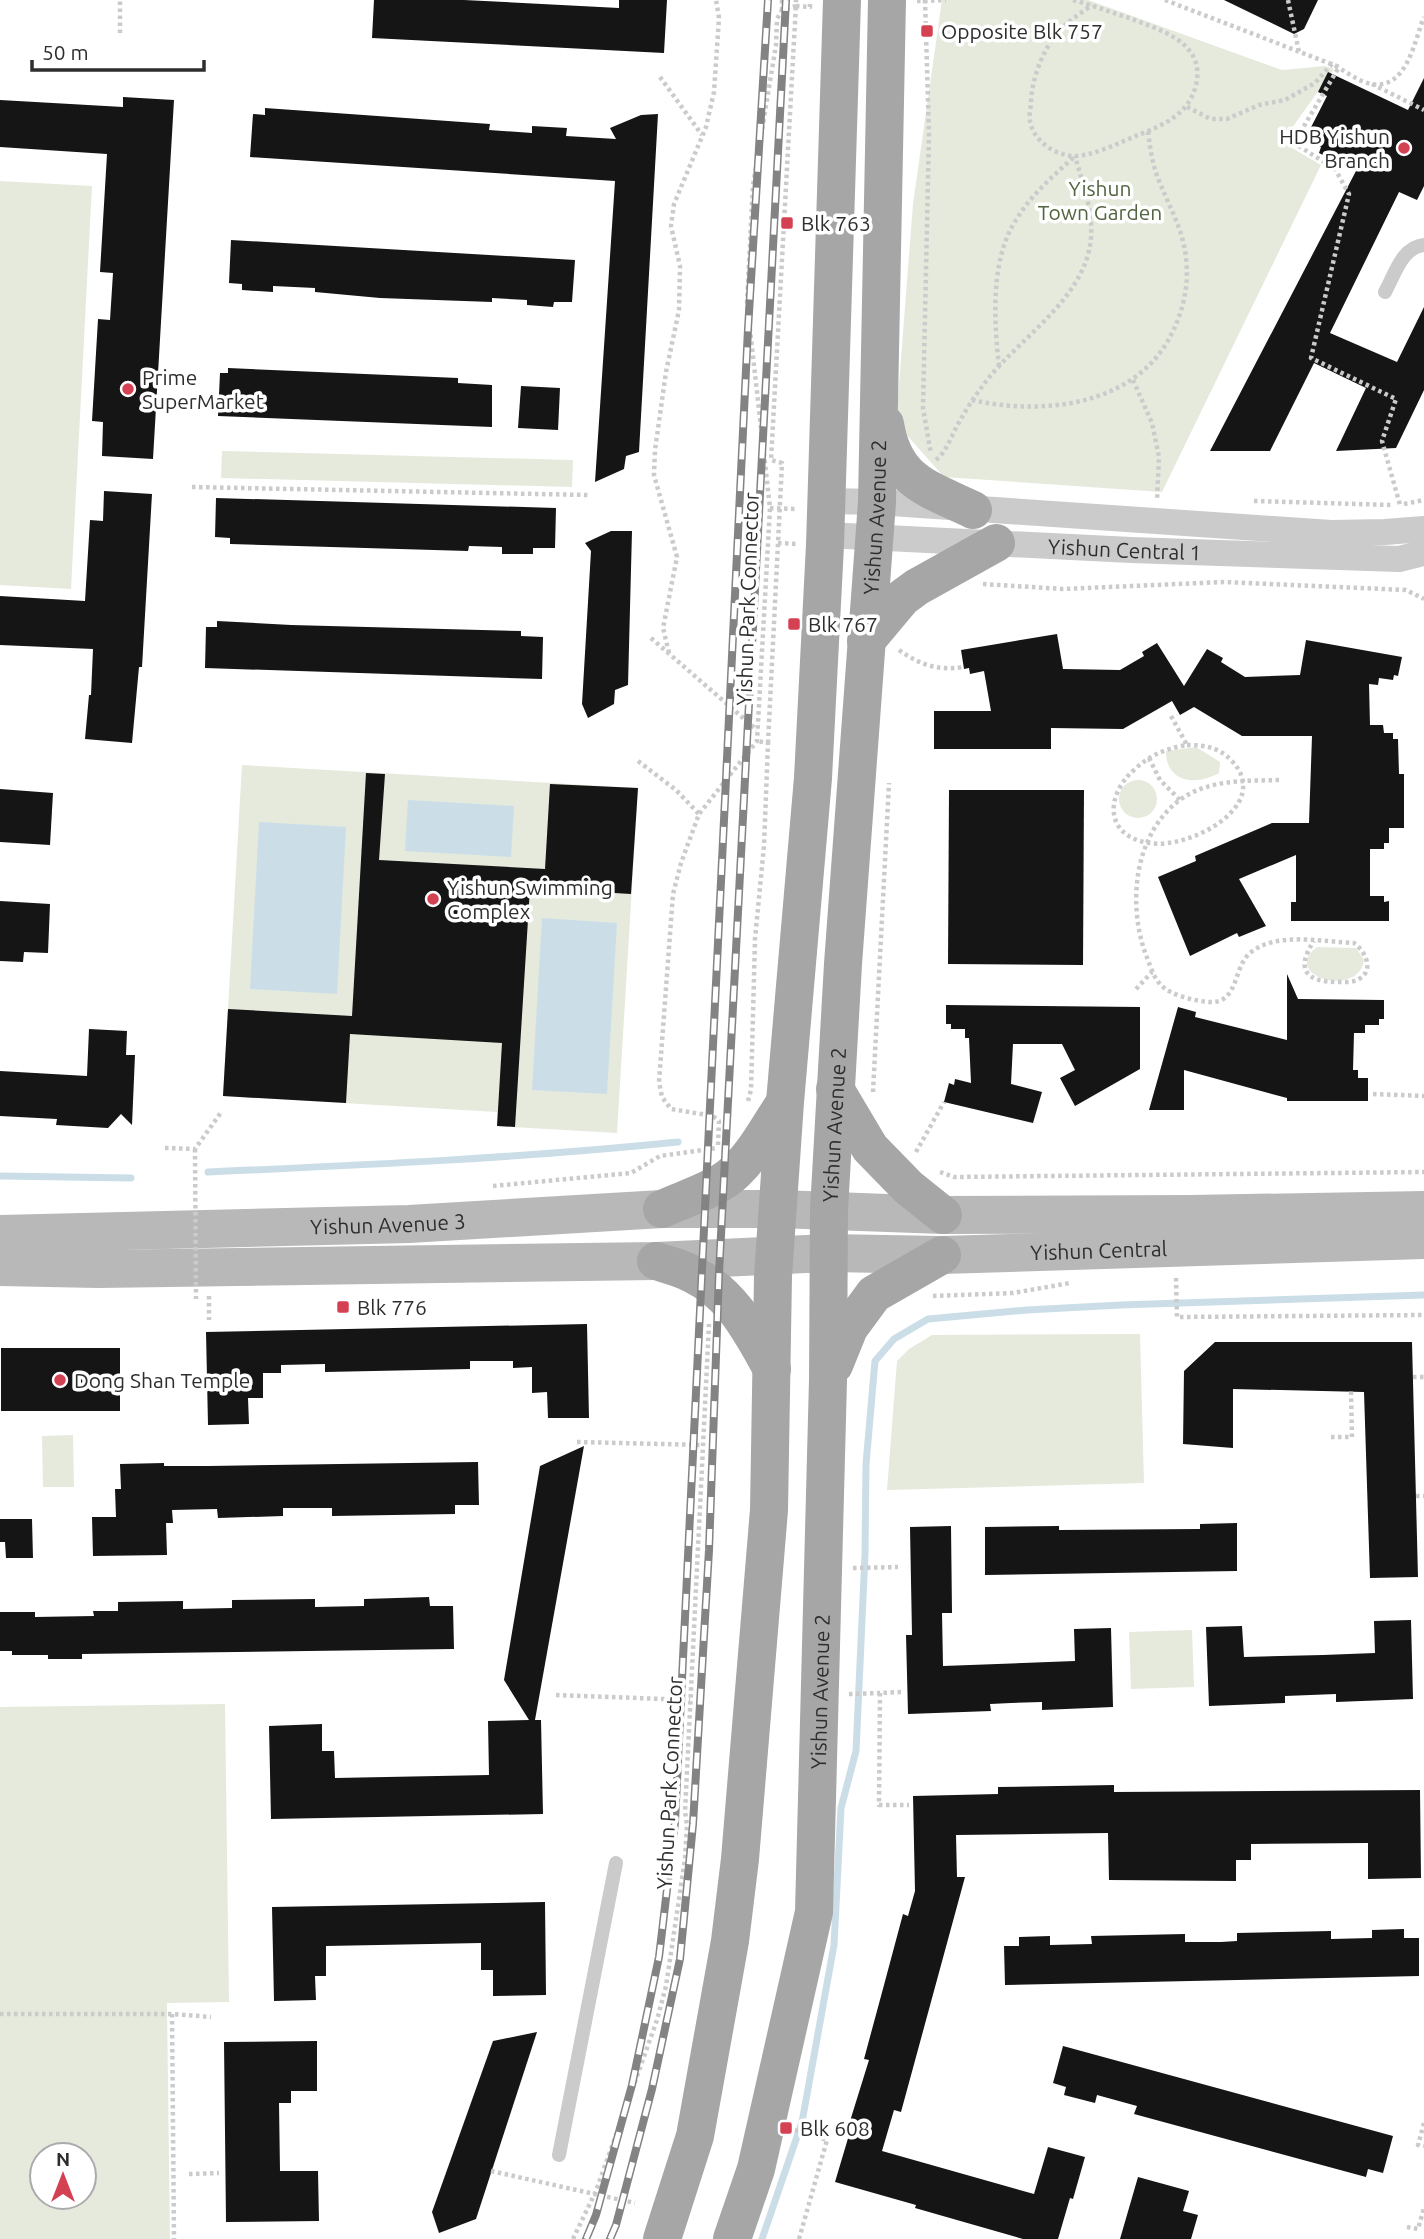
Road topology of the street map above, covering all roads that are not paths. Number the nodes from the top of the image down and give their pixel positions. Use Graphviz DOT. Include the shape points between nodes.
graph roads {
  1 [pos="842,0"];
  2 [pos="902,1"];
  3 [pos="1424,244"];
  4 [pos="1385,292"];
  5 [pos="881,401"];
  6 [pos="973,510"];
  7 [pos="826,518"];
  8 [pos="876,520"];
  9 [pos="1424,529"];
  10 [pos="996,543"];
  11 [pos="1412,556"];
  12 [pos="1424,568"];
  13 [pos="889,644"];
  14 [pos="835,1089"];
  15 [pos="785,1102"];
  16 [pos="662,1209"];
  17 [pos="778,1209"];
  18 [pos="829,1210"];
  19 [pos="1424,1210"];
  20 [pos="943,1215"];
  21 [pos="0,1234"];
  22 [pos="1424,1240"];
  23 [pos="829,1253"];
  24 [pos="942,1255"];
  25 [pos="775,1256"];
  26 [pos="656,1261"];
  27 [pos="0,1268"];
  28 [pos="773,1370"];
  29 [pos="828,1380"];
  30 [pos="616,1863"];
  31 [pos="559,2155"];
  32 [pos="662,2239"];
  33 [pos="732,2239"];
  1 -- 7 [label="main road"];
  2 -- 5 [label="main road, Yishun Avenue 2"];
  3 -- 4 [label="lane" via="1406,253"];
  5 -- 6 [label="main road" via="888,442 901,467 921,484"];
  5 -- 8 [label="main road, Yishun Avenue 2"];
  6 -- 8 [label="street, Yishun Central 1"];
  6 -- 9 [label="street, Yishun Central 1" via="1157,509 1331,533"];
  7 -- 8 [label="street, Yishun Central 1"];
  7 -- 8 [label="street, Yishun Central 1"];
  7 -- 15 [label="main road" via="813,778"];
  8 -- 10 [label="street, Yishun Central 1"];
  8 -- 13 [label="main road, Yishun Avenue 2"];
  10 -- 11 [label="street, Yishun Central 1"];
  10 -- 13 [label="main road" via="902,598"];
  11 -- 12 [label="street, Yishun Central 1"];
  13 -- 14 [label="main road, Yishun Avenue 2"];
  14 -- 18 [label="main road, Yishun Avenue 2"];
  14 -- 20 [label="main road" via="870,1149"];
  15 -- 16 [label="main road" via="736,1172"];
  15 -- 17 [label="main road"];
  16 -- 17 [label="main road, Yishun Avenue 3"];
  16 -- 21 [label="main road, Yishun Avenue 3" via="409,1224"];
  17 -- 18 [label="main road, Yishun Central"];
  17 -- 25 [label="main road"];
  18 -- 20 [label="main road, Yishun Central"];
  18 -- 23 [label="main road, Yishun Avenue 2"];
  19 -- 20 [label="main road, Yishun Central"];
  22 -- 24 [label="main road, Yishun Central"];
  23 -- 24 [label="main road, Yishun Central"];
  23 -- 25 [label="main road, Yishun Central"];
  23 -- 29 [label="main road, Yishun Avenue 2"];
  24 -- 29 [label="main road" via="874,1294 849,1328"];
  25 -- 26 [label="main road, Yishun Avenue 3"];
  25 -- 28 [label="main road"];
  26 -- 27 [label="main road, Yishun Avenue 3"];
  26 -- 28 [label="main road" via="693,1274 724,1295"];
  28 -- 32 [label="main road" via="769,1510 730,1941 695,2136"];
  29 -- 33 [label="main road, Yishun Avenue 2" via="814,1912 756,2169"];
  30 -- 31 [label="lane"];
}
